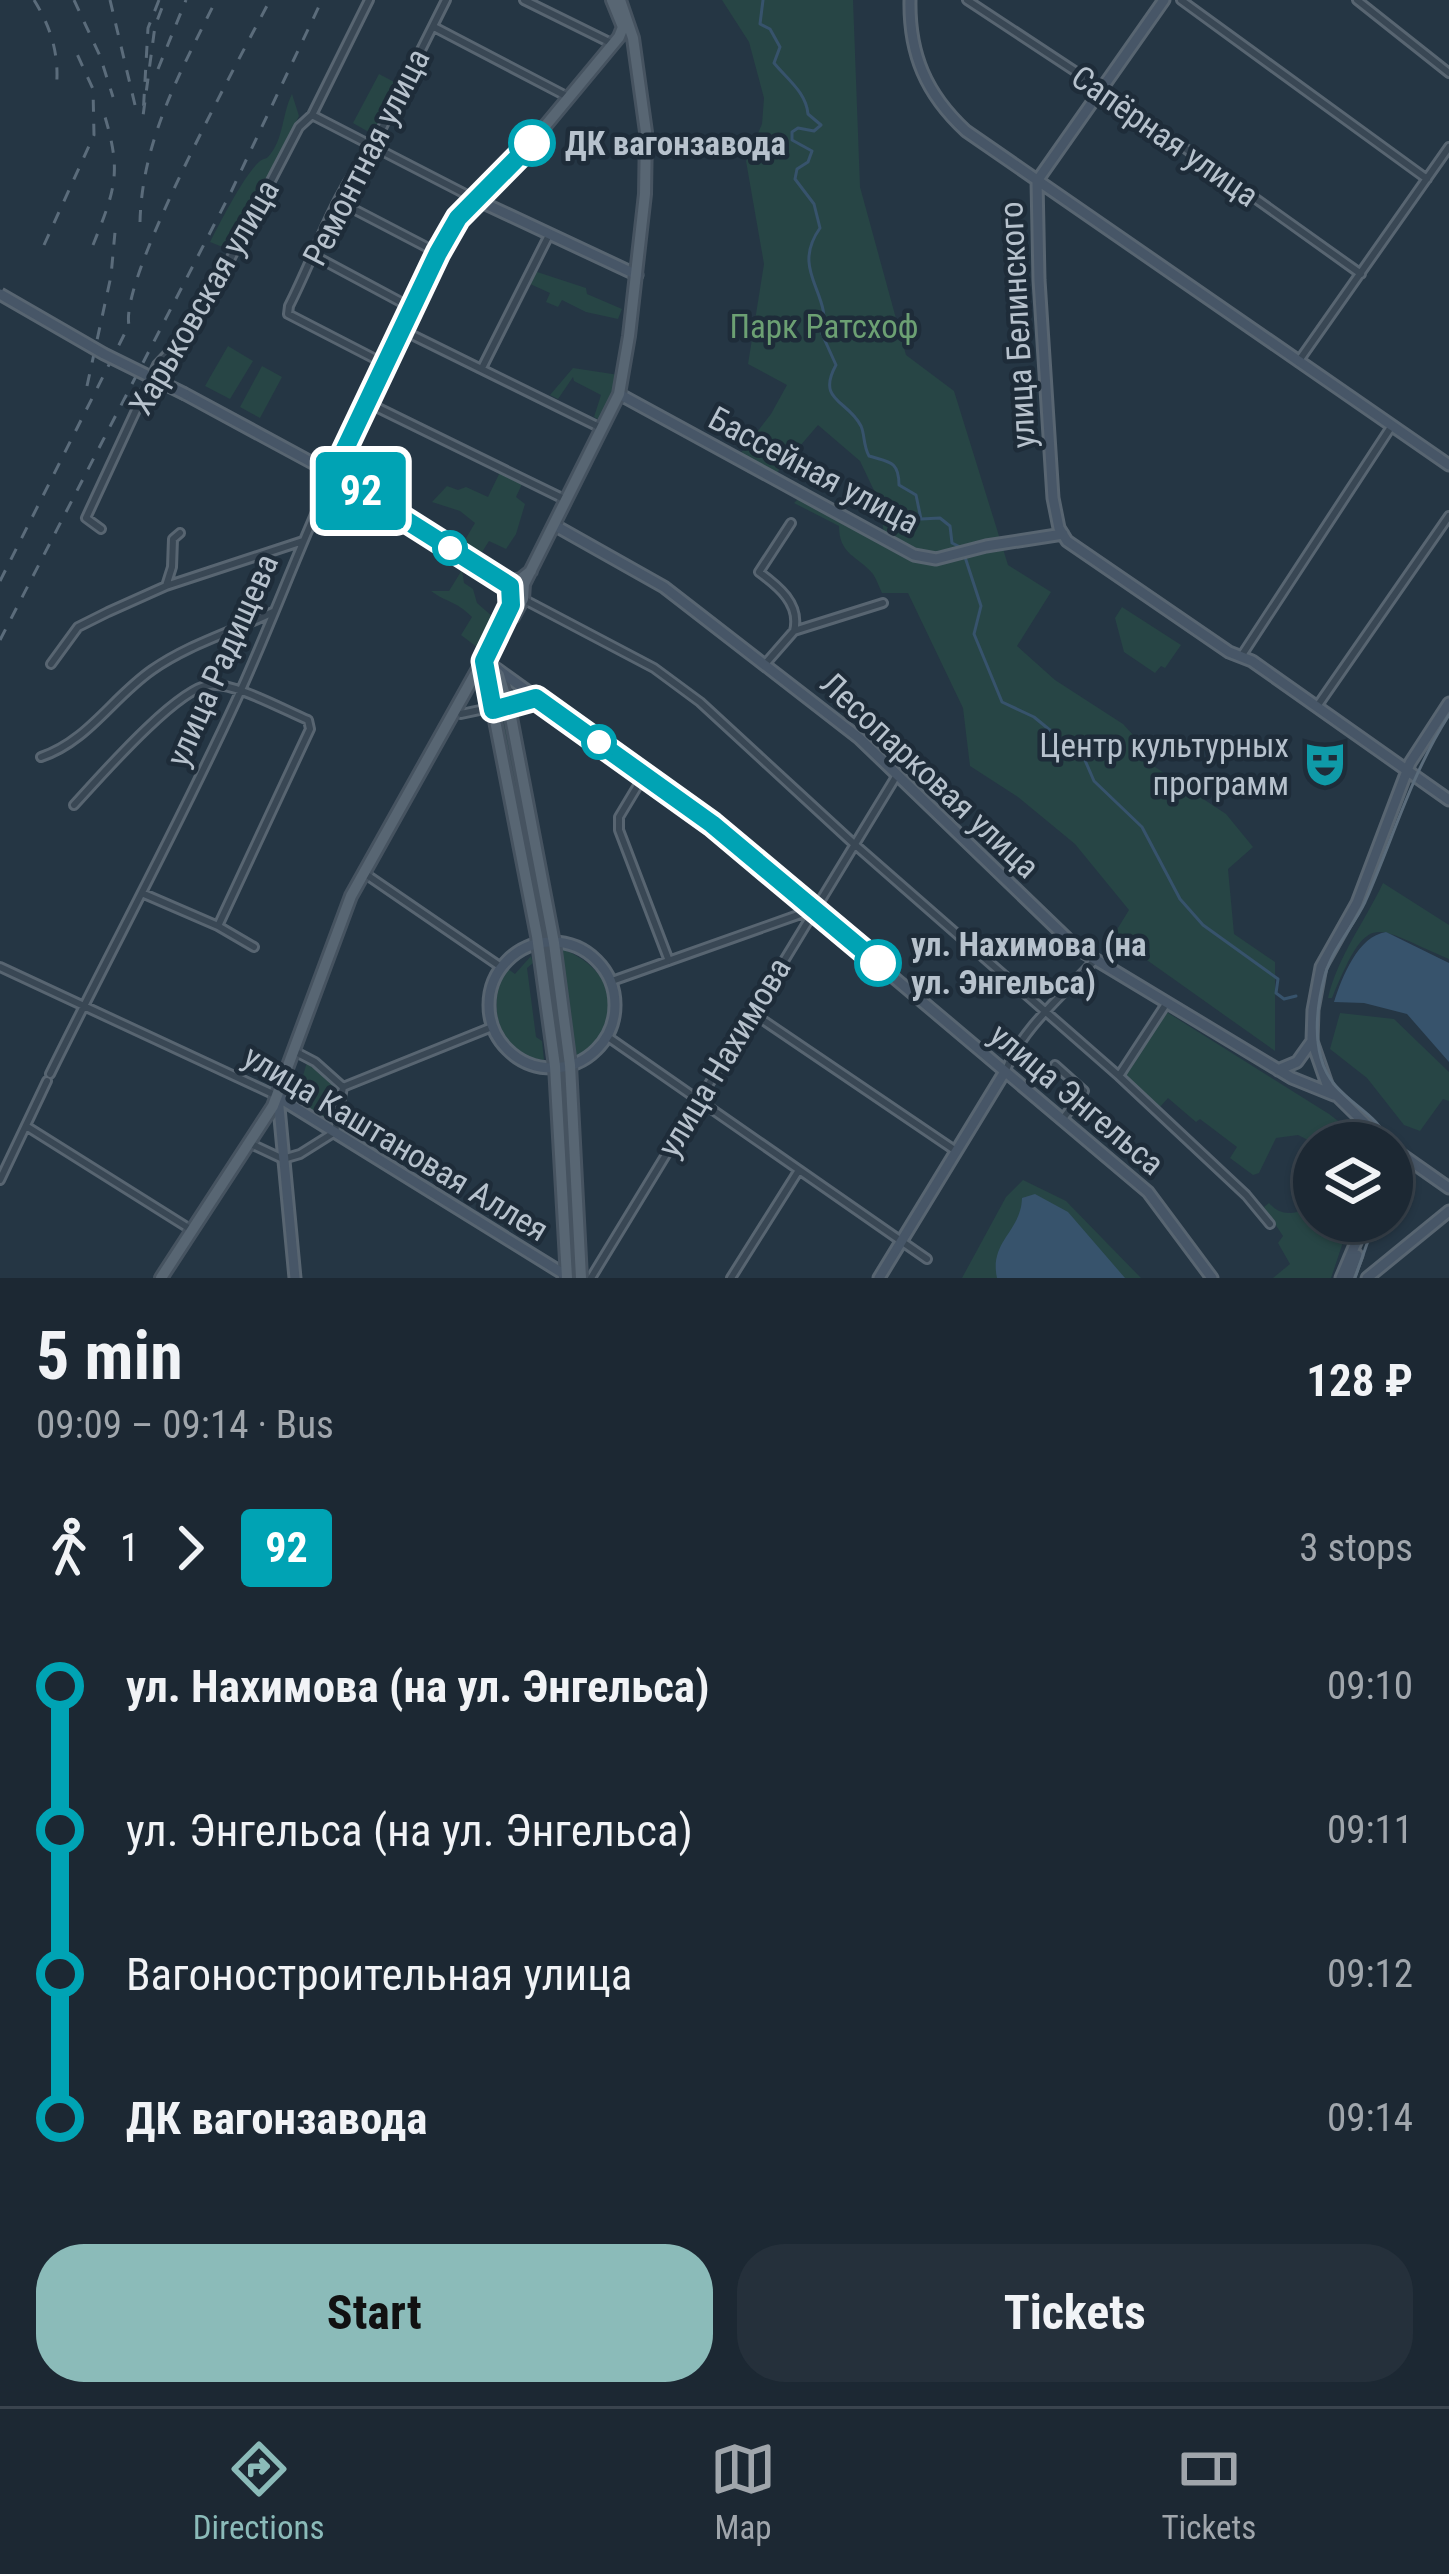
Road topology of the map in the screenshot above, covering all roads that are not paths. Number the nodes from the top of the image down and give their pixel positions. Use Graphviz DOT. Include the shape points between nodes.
graph roads {
  1 [pos="369,0"];
  2 [pos="446,0"];
  3 [pos="524,0"];
  4 [pos="616,0"];
  5 [pos="910,0"];
  6 [pos="968,0"];
  7 [pos="1164,0"];
  8 [pos="1181,0"];
  9 [pos="1357,0"];
  10 [pos="434,27"];
  11 [pos="613,44"];
  12 [pos="635,53"];
  13 [pos="1449,73"];
  14 [pos="1102,89"];
  15 [pos="569,98"];
  16 [pos="312,116"];
  17 [pos="373,146"];
  18 [pos="1449,147"];
  19 [pos="1427,179"];
  20 [pos="1037,181"];
  21 [pos="479,201"];
  22 [pos="338,202"];
  23 [pos="549,235"];
  24 [pos="438,253"];
  25 [pos="315,256"];
  26 [pos="1361,274"];
  27 [pos="638,275"];
  28 [pos="0,294"];
  29 [pos="412,308"];
  30 [pos="402,330"];
  31 [pos="1298,362"];
  32 [pos="386,364"];
  33 [pos="482,368"];
  34 [pos="619,394"];
  35 [pos="368,403"];
  36 [pos="1392,426"];
  37 [pos="603,429"];
  38 [pos="1449,465"];
  39 [pos="333,474"];
  40 [pos="566,500"];
  41 [pos="1449,517"];
  42 [pos="791,523"];
  43 [pos="554,525"];
  44 [pos="100,529"];
  45 [pos="180,533"];
  46 [pos="1065,538"];
  47 [pos="303,542"];
  48 [pos="531,571"];
  49 [pos="507,582"];
  50 [pos="166,586"];
  51 [pos="523,599"];
  52 [pos="883,603"];
  53 [pos="273,613"];
  54 [pos="794,631"];
  55 [pos="1242,655"];
  56 [pos="766,663"];
  57 [pos="51,664"];
  58 [pos="488,665"];
  59 [pos="241,692"];
  60 [pos="536,698"];
  61 [pos="1449,703"];
  62 [pos="508,705"];
  63 [pos="1318,706"];
  64 [pos="493,710"];
  65 [pos="457,714"];
  66 [pos="41,758"];
  67 [pos="1408,769"];
  68 [pos="645,774"];
  69 [pos="897,775"];
  70 [pos="1449,800"];
  71 [pos="74,805"];
  72 [pos="853,843"];
  73 [pos="364,873"];
  74 [pos="144,894"];
  75 [pos="815,909"];
  76 [pos="218,926"];
  77 [pos="554,943"];
  78 [pos="538,944"];
  79 [pos="254,947"];
  80 [pos="669,961"];
  81 [pos="1094,961"];
  82 [pos="501,967"];
  83 [pos="0,968"];
  84 [pos="612,981"];
  85 [pos="1166,1004"];
  86 [pos="83,1006"];
  87 [pos="751,1012"];
  88 [pos="1045,1014"];
  89 [pos="492,1027"];
  90 [pos="608,1037"];
  91 [pos="1312,1041"];
  92 [pos="294,1051"];
  93 [pos="570,1065"];
  94 [pos="1055,1065"];
  95 [pos="555,1066"];
  96 [pos="1278,1070"];
  97 [pos="1004,1073"];
  98 [pos="1119,1076"];
  99 [pos="344,1087"];
  100 [pos="1334,1095"];
  101 [pos="278,1096"];
  102 [pos="696,1101"];
  103 [pos="1062,1120"];
  104 [pos="1363,1122"];
  105 [pos="26,1126"];
  106 [pos="335,1132"];
  107 [pos="251,1144"];
  108 [pos="956,1151"];
  109 [pos="284,1159"];
  110 [pos="1413,1163"];
  111 [pos="799,1170"];
  112 [pos="0,1180"];
  113 [pos="1449,1188"];
  114 [pos="1449,1211"];
  115 [pos="1270,1224"];
  116 [pos="193,1231"];
  117 [pos="901,1242"];
  118 [pos="580,1254"];
  119 [pos="927,1259"];
  120 [pos="602,1261"];
  121 [pos="1381,1267"];
  122 [pos="1348,1270"];
  123 [pos="567,1277"];
  124 [pos="161,1278"];
  125 [pos="295,1278"];
  126 [pos="581,1278"];
  127 [pos="591,1278"];
  128 [pos="731,1278"];
  129 [pos="879,1278"];
  130 [pos="1212,1278"];
  131 [pos="1367,1278"];
  1 -- 16 [label="street, Харьковская улица"];
  2 -- 10 [label="street, Ремонтная улица"];
  3 -- 11 [label="street"];
  4 -- 11 [label="main road, улица Радищева" via="622,32"];
  4 -- 12 [label="main road"];
  5 -- 20 [label="street" via="910,34 932,94 965,130"];
  6 -- 14 [label="street, Сапёрная улица"];
  7 -- 14 [label="street, улица Белинского"];
  8 -- 19 [label="street"];
  9 -- 13 [label="street"];
  10 -- 15 [label="street"];
  10 -- 17 [label="street, Ремонтная улица"];
  11 -- 12 [label="main road"];
  11 -- 15 [label="main road, улица Радищева"];
  12 -- 27 [label="main road" via="646,164"];
  14 -- 20 [label="street, улица Белинского"];
  14 -- 26 [label="street, Сапёрная улица"];
  15 -- 21 [label="main road, улица Радищева"];
  16 -- 17 [label="street"];
  16 -- 44 [label="street, Харьковская улица" via="299,127 197,323 157,365 86,518"];
  17 -- 21 [label="street"];
  17 -- 22 [label="street, Ремонтная улица"];
  18 -- 19 [label="street"];
  19 -- 26 [label="street"];
  20 -- 31 [label="street"];
  20 -- 46 [label="street, улица Белинского" via="1053,499"];
  21 -- 23 [label="street"];
  21 -- 24 [label="main road, улица Радищева"];
  22 -- 24 [label="street"];
  22 -- 25 [label="street, Ремонтная улица"];
  23 -- 27 [label="street"];
  23 -- 33 [label="street"];
  24 -- 29 [label="main road, улица Радищева"];
  25 -- 29 [label="street"];
  25 -- 32 [label="street, Ремонтная улица" via="288,314"];
  26 -- 31 [label="street"];
  27 -- 34 [label="main road"];
  28 -- 39 [label="street, bridge"];
  29 -- 30 [label="main road, улица Радищева"];
  30 -- 32 [label="main road, улица Радищева"];
  30 -- 33 [label="street"];
  31 -- 36 [label="street"];
  32 -- 35 [label="main road, улица Радищева"];
  33 -- 37 [label="street"];
  34 -- 37 [label="main road"];
  34 -- 46 [label="street, Бассейная улица" via="914,555 936,559"];
  35 -- 39 [label="main road, улица Радищева"];
  35 -- 40 [label="street"];
  36 -- 38 [label="street"];
  36 -- 55 [label="street"];
  37 -- 40 [label="main road"];
  39 -- 47 [label="street, улица Радищева"];
  39 -- 49 [label="main road"];
  40 -- 43 [label="main road"];
  41 -- 63 [label="street"];
  42 -- 54 [label="street" via="759,572 785,591"];
  43 -- 48 [label="main road"];
  43 -- 56 [label="street, Лесопарковая улица" via="664,586"];
  45 -- 50 [label="street" via="172,538"];
  46 -- 55 [label="street"];
  47 -- 50 [label="street"];
  47 -- 53 [label="street, улица Радищева"];
  48 -- 49 [label="main road"];
  48 -- 51 [label="main road"];
  49 -- 58 [label="main road" via="511,605"];
  50 -- 57 [label="street" via="78,627"];
  51 -- 58 [label="main road"];
  51 -- 72 [label="street" via="654,668"];
  52 -- 54 [label="street"];
  53 -- 59 [label="street, улица Радищева"];
  53 -- 66 [label="street" via="193,644 128,689 67,748"];
  54 -- 56 [label="street"];
  55 -- 63 [label="street"];
  56 -- 69 [label="street, Лесопарковая улица"];
  58 -- 60 [label="street, улица Энгельса"];
  58 -- 62 [label="main road"];
  58 -- 64 [label="main road"];
  58 -- 65 [label="main road"];
  59 -- 71 [label="street" via="211,684 195,691 137,737"];
  59 -- 74 [label="street, улица Радищева"];
  59 -- 76 [label="street" via="308,721 310,729"];
  60 -- 62 [label="street"];
  60 -- 68 [label="street, улица Энгельса"];
  61 -- 67 [label="street"];
  62 -- 64 [label="street"];
  62 -- 77 [label="main road"];
  63 -- 67 [label="street"];
  64 -- 65 [label="street"];
  64 -- 78 [label="main road"];
  65 -- 73 [label="main road"];
  67 -- 70 [label="street"];
  67 -- 91 [label="street" via="1357,903 1321,967"];
  68 -- 75 [label="street, улица Энгельса"];
  68 -- 80 [label="street" via="619,817 620,830"];
  69 -- 72 [label="street, улица Нахимова"];
  69 -- 81 [label="street, Лесопарковая улица"];
  72 -- 75 [label="street, улица Нахимова"];
  72 -- 88 [label="street"];
  73 -- 82 [label="street"];
  73 -- 92 [label="main road"];
  74 -- 76 [label="street"];
  74 -- 86 [label="street, улица Радищева"];
  75 -- 80 [label="street"];
  75 -- 87 [label="street, улица Нахимова"];
  75 -- 97 [label="street, улица Энгельса"];
  76 -- 79 [label="street"];
  77 -- 78 [label="street"];
  77 -- 84 [label="street" via="593,958"];
  77 -- 93 [label="main road"];
  78 -- 82 [label="street"];
  78 -- 95 [label="main road"];
  80 -- 84 [label="street"];
  81 -- 85 [label="street, Лесопарковая улица"];
  81 -- 88 [label="street"];
  82 -- 89 [label="street"];
  83 -- 86 [label="street, улица Каштановая Аллея"];
  84 -- 90 [label="street"];
  85 -- 96 [label="street, Лесопарковая улица"];
  85 -- 98 [label="street"];
  86 -- 101 [label="street, улица Каштановая Аллея"];
  86 -- 105 [label="street, улица Радищева"];
  87 -- 102 [label="street, улица Нахимова"];
  87 -- 108 [label="street"];
  88 -- 97 [label="street"];
  88 -- 98 [label="street"];
  89 -- 95 [label="street" via="529,1064"];
  89 -- 99 [label="street"];
  90 -- 93 [label="street"];
  90 -- 102 [label="street"];
  91 -- 96 [label="street" via="1297,1062"];
  91 -- 100 [label="street"];
  92 -- 99 [label="street"];
  92 -- 101 [label="main road"];
  93 -- 95 [label="street"];
  93 -- 118 [label="main road"];
  94 -- 103 [label="street" via="1084,1091"];
  95 -- 123 [label="main road"];
  96 -- 100 [label="street, Лесопарковая улица"];
  97 -- 103 [label="street, улица Энгельса"];
  97 -- 108 [label="street"];
  98 -- 115 [label="street"];
  99 -- 106 [label="street"];
  100 -- 104 [label="street"];
  101 -- 106 [label="street, улица Каштановая Аллея"];
  101 -- 107 [label="main road"];
  101 -- 109 [label="street"];
  102 -- 111 [label="street"];
  102 -- 120 [label="street, улица Нахимова"];
  103 -- 130 [label="street, улица Энгельса" via="1148,1192"];
  105 -- 112 [label="street, улица Радищева"];
  105 -- 116 [label="street"];
  106 -- 109 [label="street"];
  106 -- 123 [label="street, улица Каштановая Аллея"];
  107 -- 109 [label="street"];
  107 -- 116 [label="main road"];
  108 -- 117 [label="street"];
  109 -- 125 [label="street"];
  110 -- 113 [label="street"];
  111 -- 117 [label="street"];
  111 -- 128 [label="street"];
  114 -- 121 [label="street"];
  116 -- 124 [label="main road"];
  117 -- 119 [label="street"];
  117 -- 129 [label="street"];
  118 -- 120 [label="street"];
  118 -- 126 [label="main road"];
  120 -- 127 [label="street, улица Нахимова"];
  121 -- 122 [label="street"];
  121 -- 131 [label="street"];
}
